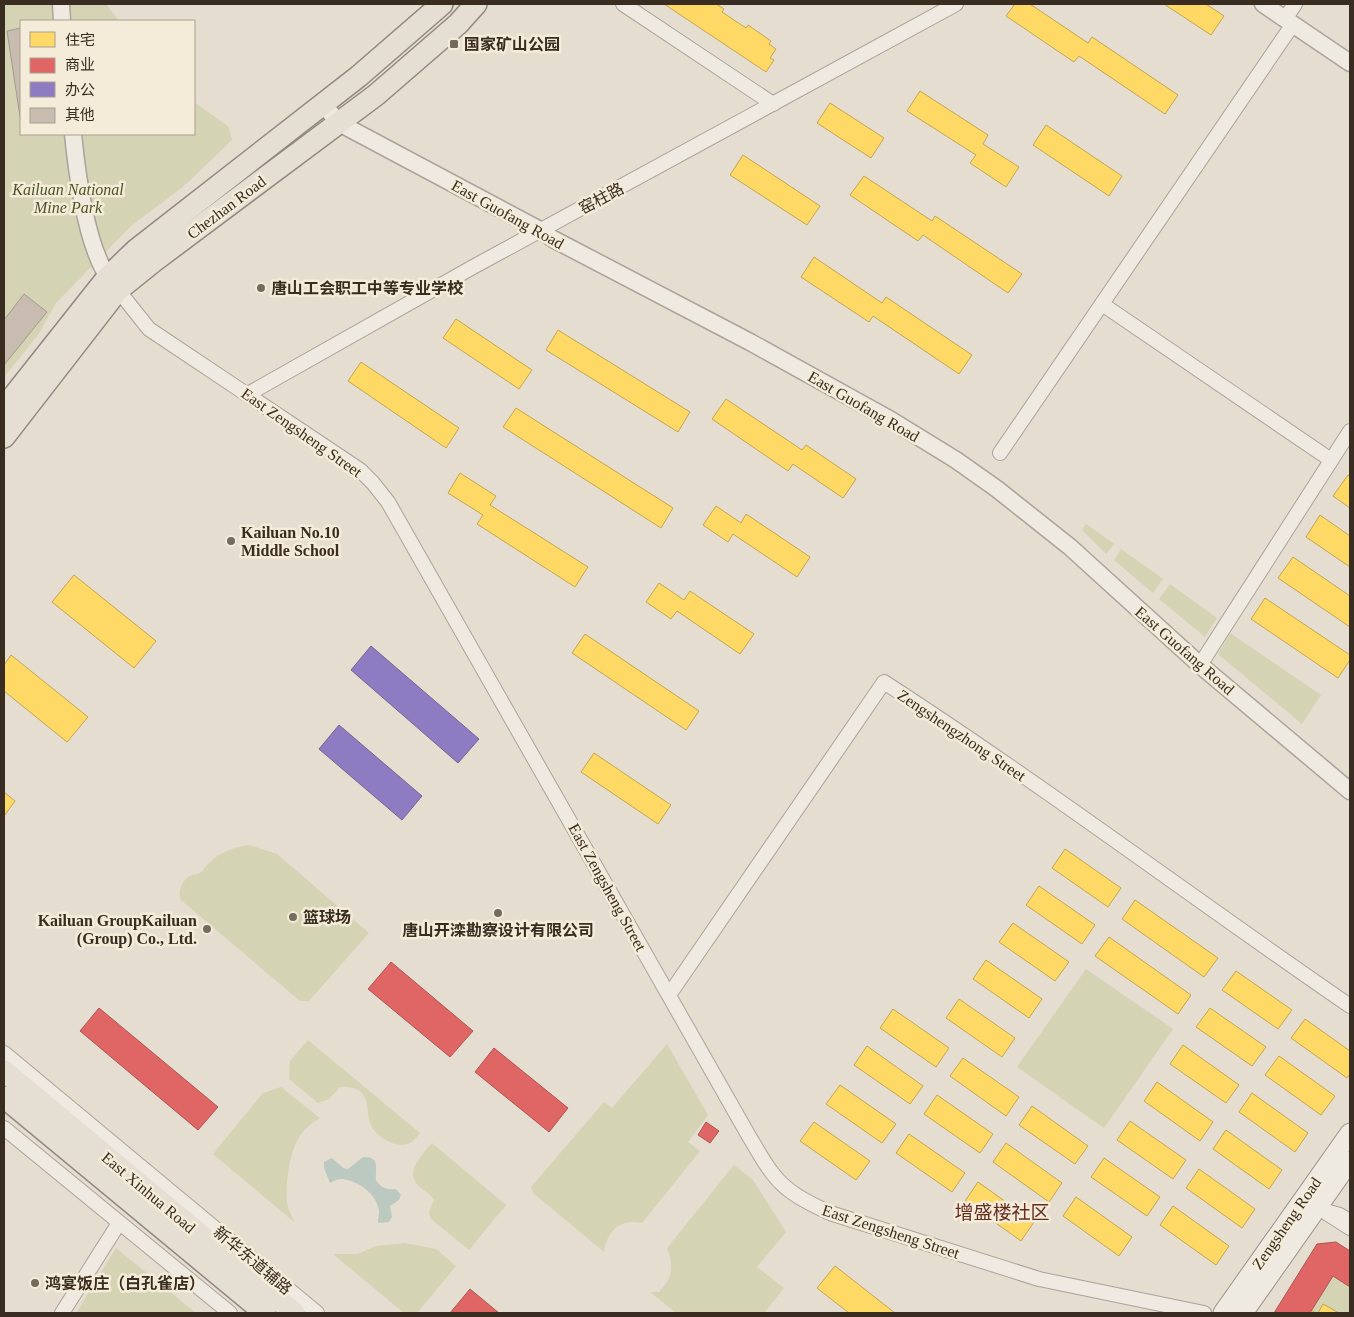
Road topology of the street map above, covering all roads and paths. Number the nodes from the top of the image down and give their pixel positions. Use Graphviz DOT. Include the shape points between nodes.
graph roads {
  1 [pos="60,4"];
  2 [pos="442,4"];
  3 [pos="476,4"];
  4 [pos="623,4"];
  5 [pos="956,4"];
  6 [pos="1263,4"];
  7 [pos="1295,4"];
  8 [pos="62,20"];
  9 [pos="1289,22"];
  10 [pos="1350,63"];
  11 [pos="322,104"];
  12 [pos="773,104"];
  13 [pos="339,123"];
  14 [pos="72,135"];
  15 [pos="540,230"];
  16 [pos="112,284"];
  17 [pos="1102,304"];
  18 [pos="248,394"];
  19 [pos="4,408"];
  20 [pos="1350,432"];
  21 [pos="4,437"];
  22 [pos="1000,453"];
  23 [pos="1331,460"];
  24 [pos="1200,665"];
  25 [pos="1350,792"];
  26 [pos="669,995"];
  27 [pos="1350,1006"];
  28 [pos="4,1053"];
  29 [pos="4,1071"];
  30 [pos="4,1097"];
  31 [pos="4,1128"];
  32 [pos="1350,1133"];
  33 [pos="1350,1162"];
  34 [pos="1310,1202"];
  35 [pos="1350,1219"];
  36 [pos="119,1223"];
  37 [pos="1350,1228"];
  38 [pos="1350,1235"];
  39 [pos="62,1313"];
  40 [pos="230,1313"];
  41 [pos="265,1313"];
  42 [pos="294,1313"];
  43 [pos="317,1313"];
  44 [pos="1204,1313"];
  45 [pos="1223,1313"];
  46 [pos="1242,1313"];
  1 -- 8 [label="street"];
  2 -- 11 [label="main road, Chezhan Road"];
  3 -- 13 [label="main road, Chezhan Road" via="406,70"];
  4 -- 12 [label="street"];
  5 -- 12 [label="street, 窑柱路"];
  6 -- 9 [label="street"];
  7 -- 9 [label="street"];
  9 -- 10 [label="street"];
  9 -- 17 [label="street"];
  11 -- 13 [label="street, East Guofang Road"];
  11 -- 16 [label="main road, Chezhan Road" via="136,250"];
  12 -- 15 [label="street, 窑柱路"];
  13 -- 15 [label="street, East Guofang Road"];
  13 -- 16 [label="main road, Chezhan Road" via="154,262"];
  14 -- 16 [label="street" via="86,222"];
  15 -- 18 [label="street, 窑柱路"];
  15 -- 24 [label="street, East Guofang Road" via="750,342 956,460 1070,548"];
  16 -- 18 [label="street, East Zengsheng Street" via="149,329"];
  16 -- 19 [label="main road, Chezhan Road"];
  16 -- 21 [label="main road, Chezhan Road"];
  17 -- 22 [label="street"];
  17 -- 23 [label="street"];
  18 -- 26 [label="street, East Zengsheng Street" via="360,470 388,502"];
  20 -- 23 [label="street"];
  23 -- 24 [label="street"];
  24 -- 25 [label="street, East Guofang Road"];
  26 -- 27 [label="street, Zengshengzhong Street" via="884,682 1061,802"];
  26 -- 44 [label="street, East Zengsheng Street" via="773,1174 804,1200 830,1212 1039,1279"];
  28 -- 43 [label="street, 新华东道辅路"];
  29 -- 42 [label="main road, East Xinhua Road"];
  30 -- 41 [label="main road, East Xinhua Road"];
  31 -- 36 [label="street"];
  32 -- 34 [label="main road, Zengsheng Road"];
  33 -- 34 [label="main road, Zengsheng Road"];
  34 -- 35 [label="street" via="1340,1212"];
  34 -- 37 [label="street"];
  34 -- 38 [label="street"];
  34 -- 45 [label="main road, Zengsheng Road"];
  34 -- 46 [label="main road, Zengsheng Road"];
  36 -- 39 [label="street"];
  36 -- 40 [label="street"];
}
